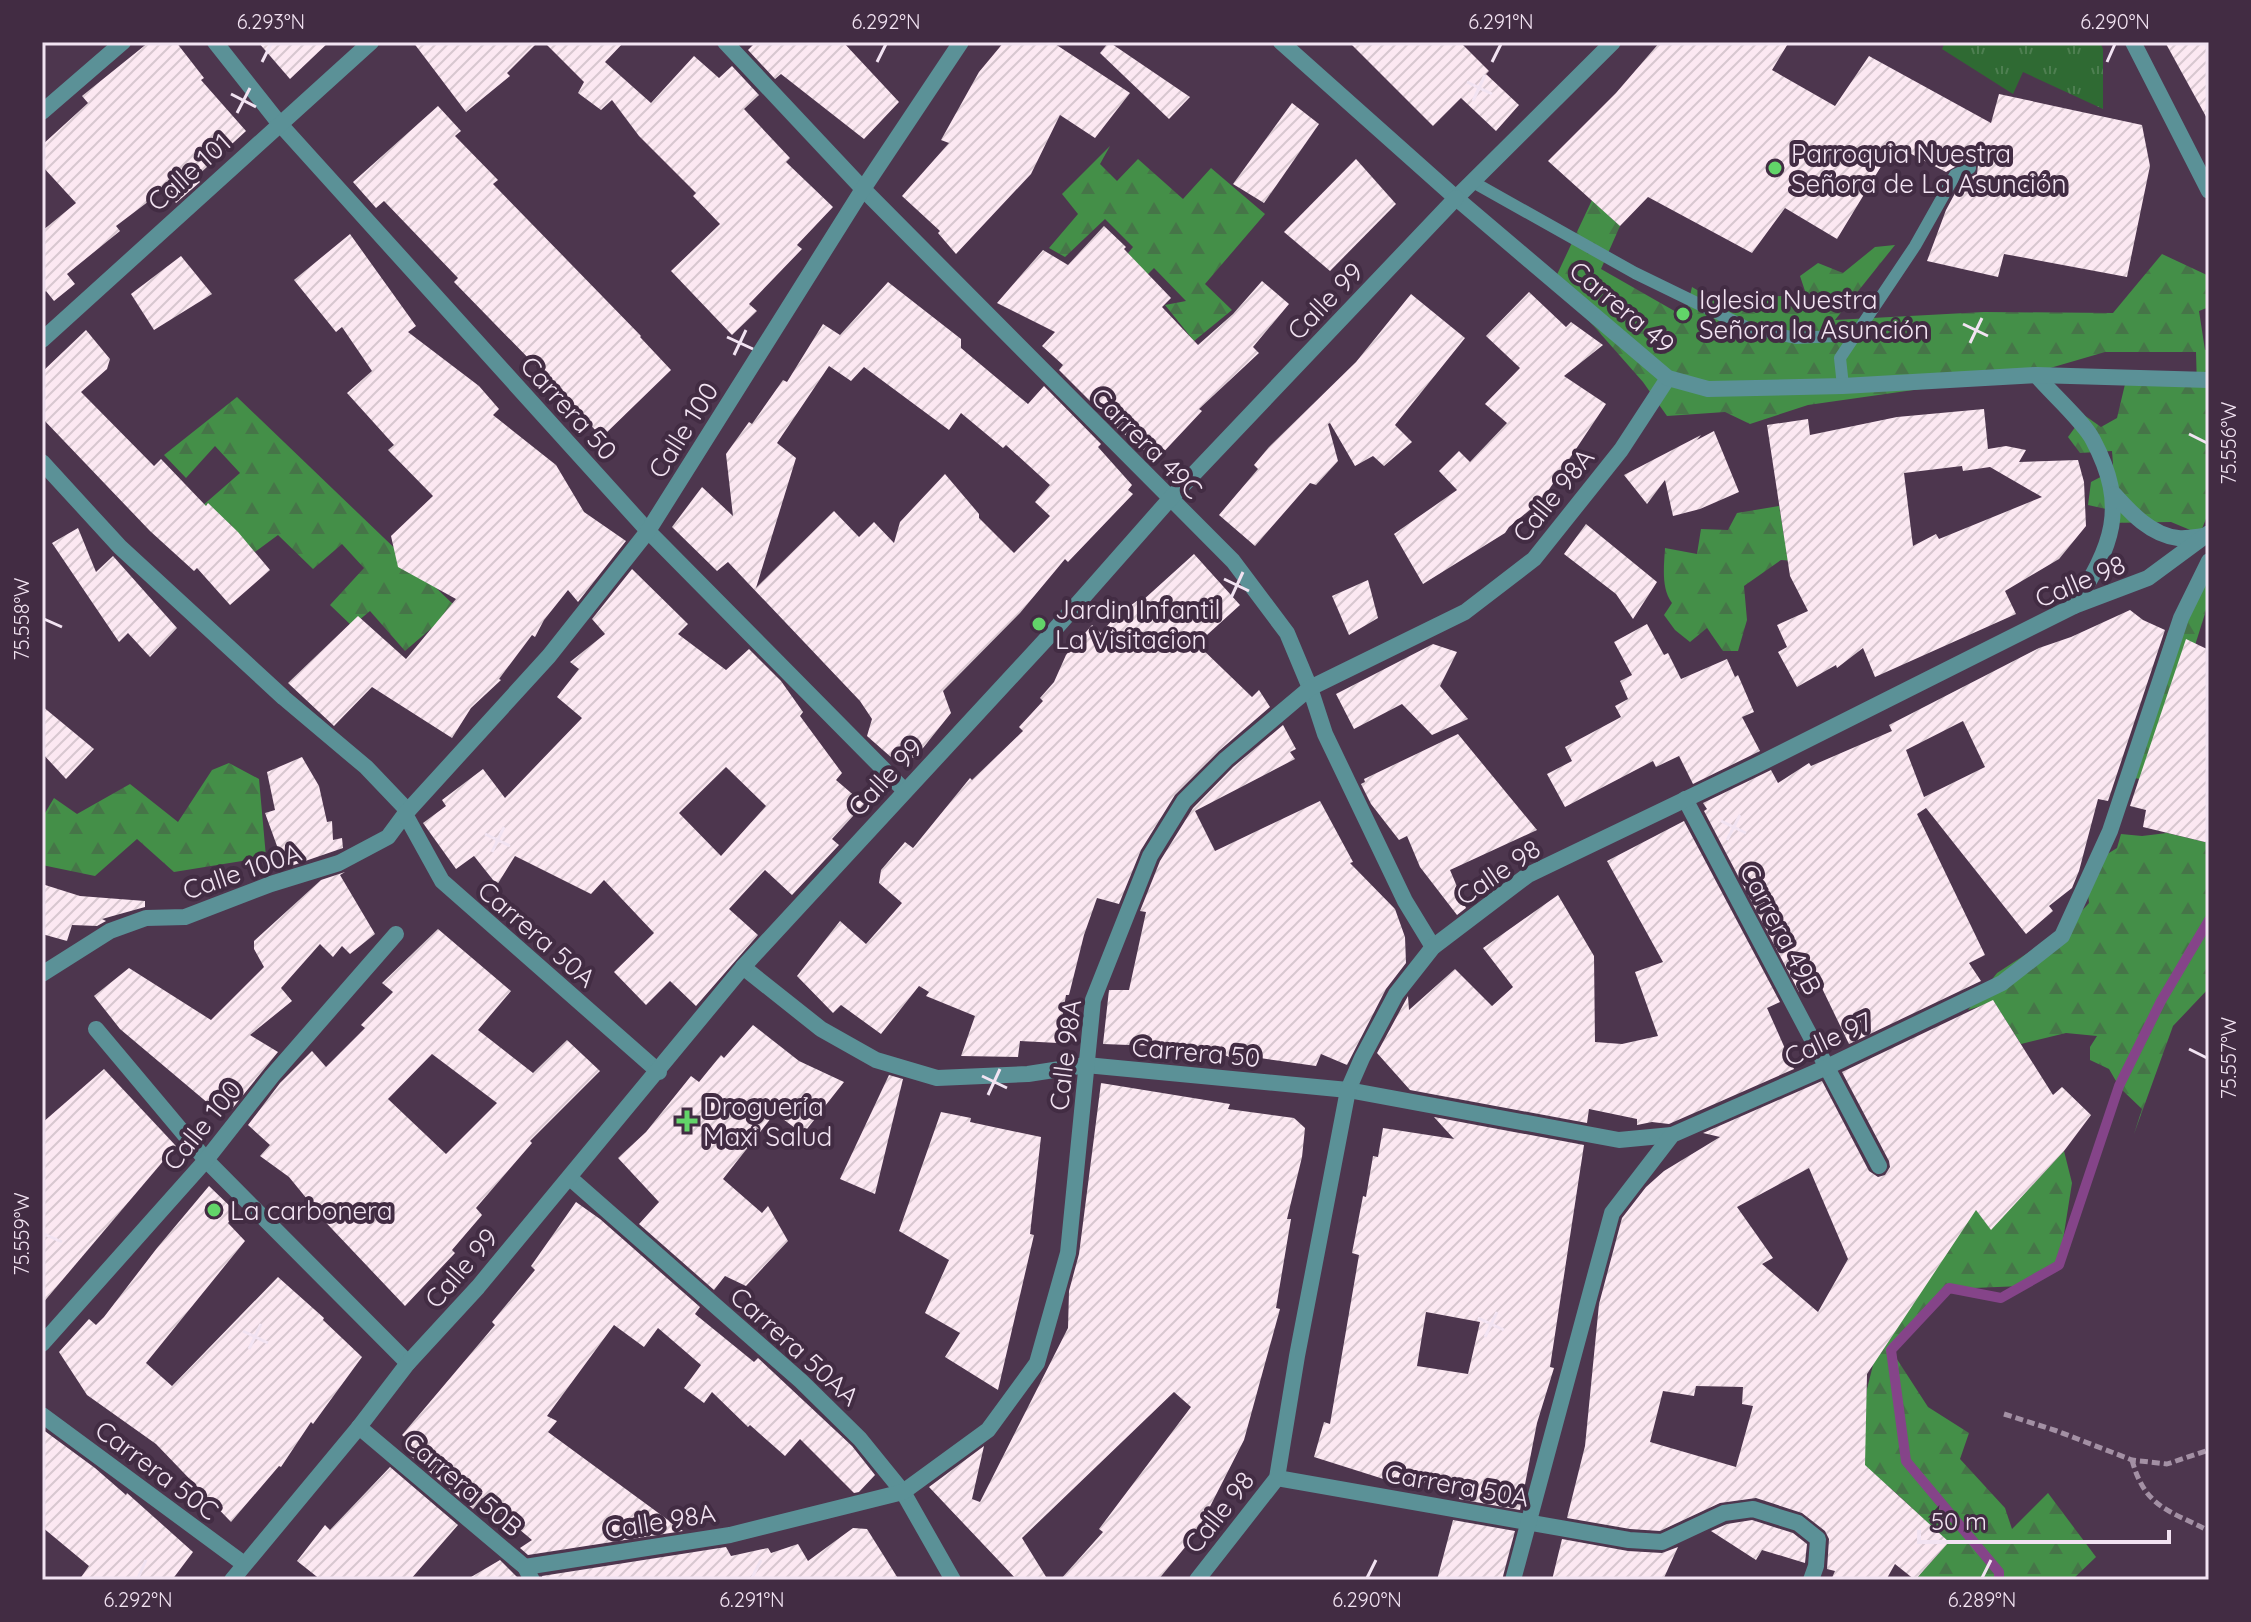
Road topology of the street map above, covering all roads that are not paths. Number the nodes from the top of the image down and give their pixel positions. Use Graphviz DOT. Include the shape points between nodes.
graph roads {
  1 [pos="123,42"];
  2 [pos="215,42"];
  3 [pos="371,42"];
  4 [pos="725,42"];
  5 [pos="961,42"];
  6 [pos="1281,42"];
  7 [pos="1613,42"];
  8 [pos="2133,42"];
  9 [pos="42,112"];
  10 [pos="279,123"];
  11 [pos="1970,168"];
  12 [pos="1473,182"];
  13 [pos="863,189"];
  14 [pos="2209,191"];
  15 [pos="1456,198"];
  16 [pos="1854,335"];
  17 [pos="42,340"];
  18 [pos="2036,375"];
  19 [pos="1668,378"];
  20 [pos="2209,380"];
  21 [pos="1843,386"];
  22 [pos="42,462"];
  23 [pos="2114,494"];
  24 [pos="1169,500"];
  25 [pos="648,531"];
  26 [pos="2207,534"];
  27 [pos="2209,561"];
  28 [pos="2074,606"];
  29 [pos="1310,688"];
  30 [pos="905,791"];
  31 [pos="1685,799"];
  32 [pos="407,813"];
  33 [pos="396,934"];
  34 [pos="1433,947"];
  35 [pos="743,967"];
  36 [pos="42,974"];
  37 [pos="96,1029"];
  38 [pos="1086,1065"];
  39 [pos="1827,1067"];
  40 [pos="659,1072"];
  41 [pos="1348,1090"];
  42 [pos="1672,1135"];
  43 [pos="206,1160"];
  44 [pos="1879,1166"];
  45 [pos="570,1178"];
  46 [pos="42,1344"];
  47 [pos="408,1363"];
  48 [pos="42,1415"];
  49 [pos="359,1427"];
  50 [pos="1277,1478"];
  51 [pos="903,1492"];
  52 [pos="1529,1522"];
  53 [pos="244,1564"];
  54 [pos="529,1573"];
  55 [pos="232,1580"];
  56 [pos="953,1580"];
  57 [pos="1197,1580"];
  58 [pos="1513,1580"];
  59 [pos="1811,1580"];
  1 -- 9 [label="street"];
  2 -- 10 [label="street, Carrera 50"];
  3 -- 10 [label="street, Calle 101"];
  4 -- 13 [label="street, Carrera 49C"];
  5 -- 13 [label="street, Calle 100"];
  6 -- 15 [label="street, Carrera 49"];
  7 -- 12 [label="street, Calle 99"];
  8 -- 14 [label="street"];
  10 -- 17 [label="street, Calle 101"];
  10 -- 25 [label="street, Carrera 50"];
  11 -- 16 [label="lane" via="1955,175 1915,246"];
  12 -- 15 [label="street, Calle 99"];
  12 -- 16 [label="lane" via="1635,273 1748,328 1796,338"];
  13 -- 24 [label="street, Carrera 49C"];
  13 -- 25 [label="street, Calle 100"];
  15 -- 19 [label="street, Carrera 49"];
  15 -- 24 [label="street, Calle 99"];
  16 -- 21 [label="lane" via="1840,358"];
  18 -- 20 [label="street, Carrera 49"];
  18 -- 21 [label="street, Carrera 49"];
  18 -- 23 [label="street" via="2092,438"];
  19 -- 21 [label="street, Carrera 49" via="1708,389"];
  19 -- 29 [label="street, Calle 98A" via="1621,450 1534,559 1465,612"];
  22 -- 32 [label="street" via="120,547 366,767"];
  23 -- 26 [label="street" via="2154,530 2179,539"];
  23 -- 28 [label="street" via="2110,539"];
  24 -- 29 [label="street, Carrera 49C" via="1233,561 1287,633"];
  24 -- 30 [label="street, Calle 99"];
  25 -- 30 [label="street, Carrera 50"];
  25 -- 32 [label="street, Calle 100" via="549,656"];
  26 -- 28 [label="street, Calle 98" via="2148,578"];
  27 -- 39 [label="street, Calle 97" via="2181,618 2110,831 2062,936 2002,983"];
  28 -- 31 [label="street, Calle 98"];
  29 -- 34 [label="street, Carrera 49C" via="1325,734 1405,901"];
  29 -- 38 [label="street, Calle 98A" via="1184,801 1150,856 1093,1000"];
  30 -- 35 [label="street, Calle 99"];
  31 -- 34 [label="street, Calle 98" via="1528,875"];
  31 -- 39 [label="street, Carrera 49B"];
  32 -- 36 [label="street, Calle 100A" via="388,837 339,863 185,917 146,918 110,931"];
  32 -- 40 [label="street, Carrera 50A" via="442,881"];
  33 -- 43 [label="street, Calle 100"];
  34 -- 41 [label="street, Calle 98" via="1396,994"];
  35 -- 38 [label="street, Carrera 50" via="821,1029 876,1060 937,1078"];
  35 -- 40 [label="street, Calle 99"];
  37 -- 43 [label="street"];
  38 -- 41 [label="street, Carrera 50"];
  38 -- 51 [label="street, Calle 98A" via="1068,1253 1037,1363 988,1430"];
  39 -- 42 [label="street, Calle 97"];
  39 -- 44 [label="street, Carrera 49B"];
  40 -- 45 [label="street, Calle 99"];
  41 -- 42 [label="street, Carrera 50" via="1619,1140"];
  41 -- 50 [label="street, Calle 98"];
  42 -- 52 [label="street, Calle 97" via="1612,1213"];
  43 -- 46 [label="street, Calle 100"];
  43 -- 47 [label="street"];
  45 -- 47 [label="street, Calle 99"];
  45 -- 51 [label="street, Carrera 50AA" via="801,1381 860,1439"];
  47 -- 49 [label="street, Calle 99"];
  48 -- 53 [label="street, Carrera 50C"];
  49 -- 53 [label="street, Calle 99"];
  49 -- 54 [label="street, Carrera 50B"];
  50 -- 52 [label="street, Carrera 50A"];
  50 -- 57 [label="street, Calle 98"];
  51 -- 54 [label="street, Calle 98A" via="730,1535"];
  51 -- 56 [label="street, Carrera 50AA"];
  52 -- 58 [label="street, Calle 97"];
  52 -- 59 [label="street, Carrera 50A" via="1662,1542 1724,1513 1753,1509 1798,1523 1818,1539"];
  53 -- 55 [label="street, Calle 99"];
}
